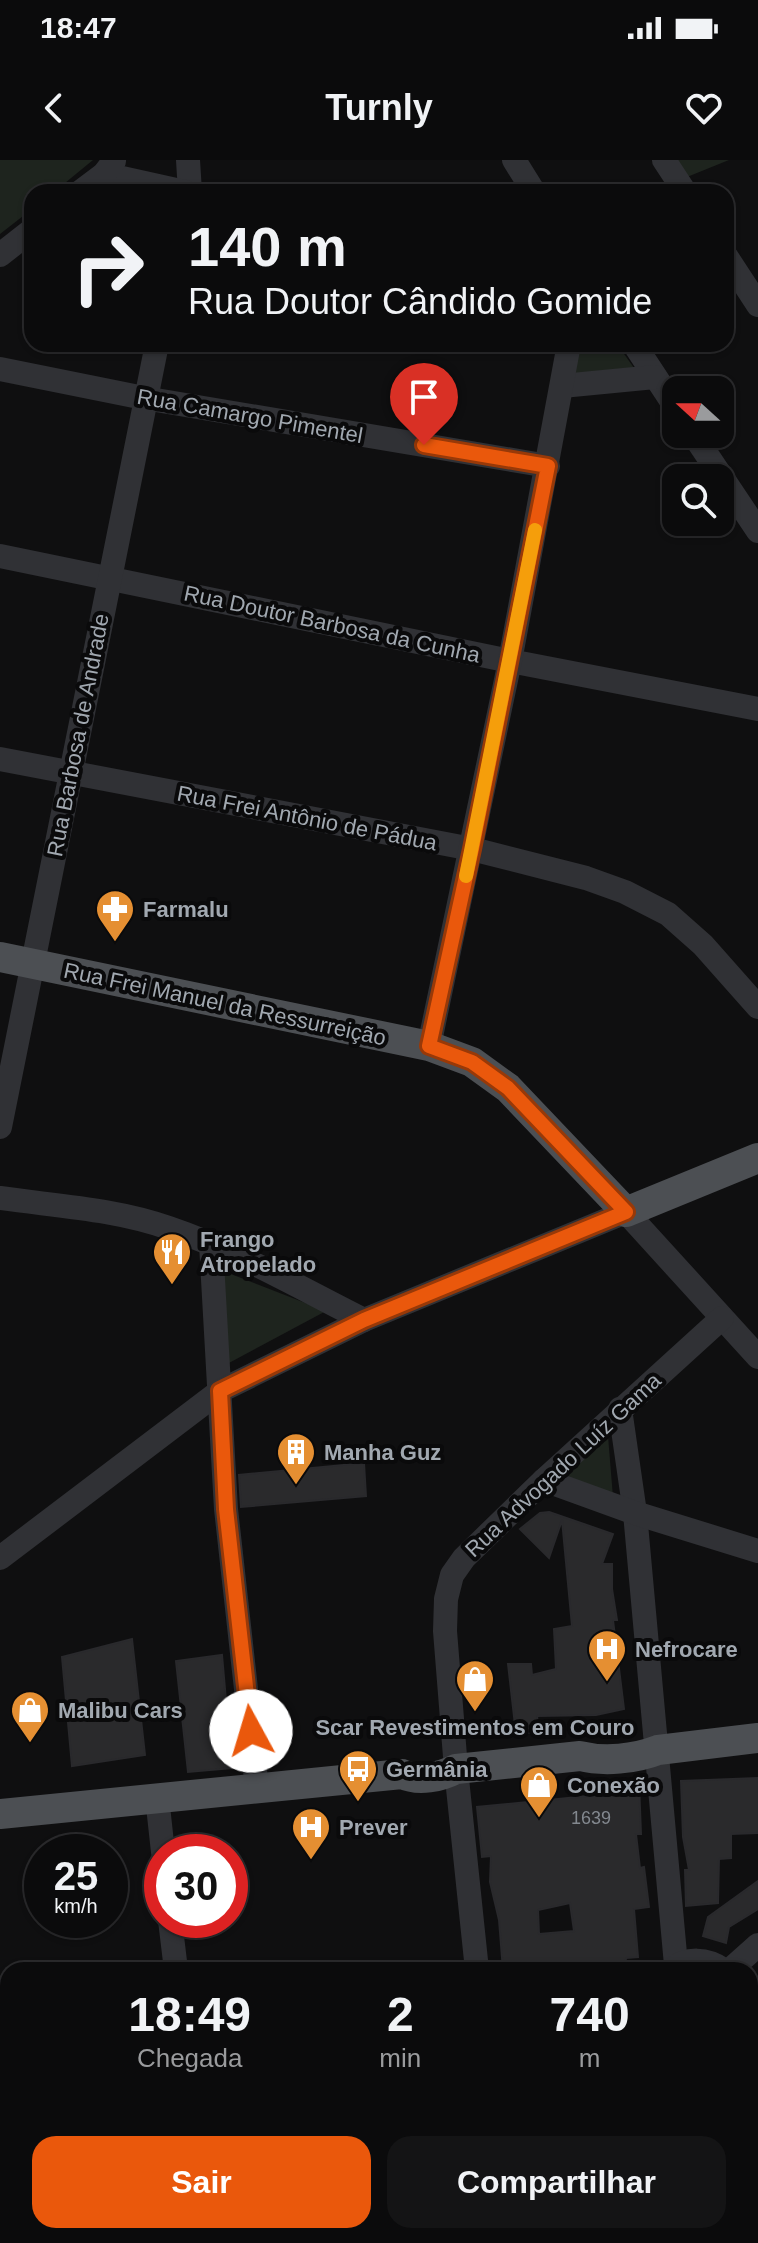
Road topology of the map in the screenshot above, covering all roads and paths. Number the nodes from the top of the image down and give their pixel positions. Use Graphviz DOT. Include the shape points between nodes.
graph roads {
  1 [pos="188,160"];
  2 [pos="514,160"];
  3 [pos="664,160"];
  4 [pos="109,167"];
  5 [pos="89,184"];
  6 [pos="162,184"];
  7 [pos="187,184"];
  8 [pos="529,184"];
  9 [pos="680,184"];
  10 [pos="24,236"];
  11 [pos="0,255"];
  12 [pos="734,268"];
  13 [pos="758,305"];
  14 [pos="155,352"];
  15 [pos="568,352"];
  16 [pos="639,352"];
  17 [pos="0,369"];
  18 [pos="655,377"];
  19 [pos="562,386"];
  20 [pos="662,387"];
  21 [pos="144,398"];
  22 [pos="702,448"];
  23 [pos="548,466"];
  24 [pos="758,531"];
  25 [pos="0,556"];
  26 [pos="109,578"];
  27 [pos="510,661"];
  28 [pos="758,709"];
  29 [pos="0,759"];
  30 [pos="69,773"];
  31 [pos="472,849"];
  32 [pos="0,957"];
  33 [pos="33,964"];
  34 [pos="758,1007"];
  35 [pos="429,1046"];
  36 [pos="0,1127"];
  37 [pos="758,1158"];
  38 [pos="0,1198"];
  39 [pos="626,1212"];
  40 [pos="211,1244"];
  41 [pos="722,1318"];
  42 [pos="364,1320"];
  43 [pos="758,1357"];
  44 [pos="220,1391"];
  45 [pos="620,1409"];
  46 [pos="544,1480"];
  47 [pos="635,1513"];
  48 [pos="758,1551"];
  49 [pos="0,1558"];
  50 [pos="758,1738"];
  51 [pos="658,1750"];
  52 [pos="456,1769"];
  53 [pos="257,1788"];
  54 [pos="157,1797"];
  55 [pos="0,1814"];
  56 [pos="161,1834"];
  57 [pos="172,1938"];
  58 [pos="758,1945"];
  59 [pos="175,1962"];
  60 [pos="476,1962"];
  61 [pos="673,1962"];
  62 [pos="739,1962"];
  1 -- 7 [label="street"];
  2 -- 8 [label="street"];
  3 -- 9 [label="street"];
  4 -- 5 [label="street"];
  4 -- 6 [label="street"];
  10 -- 11 [label="street"];
  12 -- 13 [label="street"];
  14 -- 21 [label="street, Rua Barbosa de Andrade"];
  15 -- 19 [label="street"];
  16 -- 18 [label="street"];
  17 -- 21 [label="street, Rua Camargo Pimentel"];
  18 -- 19 [label="street"];
  18 -- 20 [label="street"];
  19 -- 23 [label="street"];
  21 -- 23 [label="street, Rua Camargo Pimentel"];
  21 -- 26 [label="street, Rua Barbosa de Andrade"];
  22 -- 24 [label="street"];
  23 -- 27 [label="street"];
  25 -- 26 [label="street, Rua Doutor Barbosa da Cunha"];
  26 -- 27 [label="street, Rua Doutor Barbosa da Cunha"];
  26 -- 30 [label="street, Rua Barbosa de Andrade"];
  27 -- 28 [label="street, Rua Doutor Barbosa da Cunha"];
  27 -- 31 [label="street"];
  29 -- 30 [label="street, Rua Frei Antônio de Pádua"];
  30 -- 31 [label="street, Rua Frei Antônio de Pádua"];
  30 -- 33 [label="street, Rua Barbosa de Andrade"];
  31 -- 34 [label="street, Rua Frei Antônio de Pádua" via="586,878 668,914"];
  31 -- 35 [label="street"];
  32 -- 33 [label="main road, Rua Frei Manuel da Ressurreição"];
  33 -- 35 [label="main road, Rua Frei Manuel da Ressurreição"];
  33 -- 36 [label="street, Rua Barbosa de Andrade"];
  35 -- 39 [label="main road, Rua Frei Manuel da Ressurreição" via="472,1062 508,1088"];
  37 -- 39 [label="main road"];
  38 -- 40 [label="street" via="128,1217"];
  39 -- 41 [label="street"];
  39 -- 42 [label="street"];
  40 -- 42 [label="street"];
  40 -- 44 [label="street"];
  41 -- 43 [label="street"];
  41 -- 45 [label="street, Rua Advogado Luíz Gama"];
  42 -- 44 [label="street"];
  44 -- 49 [label="street"];
  44 -- 53 [label="street" via="226,1509"];
  45 -- 46 [label="street, Rua Advogado Luíz Gama"];
  45 -- 47 [label="street"];
  46 -- 47 [label="street"];
  46 -- 52 [label="street, Rua Advogado Luíz Gama" via="464,1558 448,1586 445,1631"];
  47 -- 48 [label="street"];
  47 -- 51 [label="street"];
  50 -- 51 [label="main road"];
  51 -- 52 [label="main road" via="606,1759 580,1756"];
  51 -- 61 [label="street"];
  52 -- 53 [label="main road" via="444,1764 410,1766 402,1774"];
  52 -- 60 [label="street, Rua Advogado Luíz Gama"];
  53 -- 54 [label="main road"];
  54 -- 55 [label="main road"];
  54 -- 56 [label="street"];
  57 -- 59 [label="street"];
  58 -- 62 [label="street"];
}
